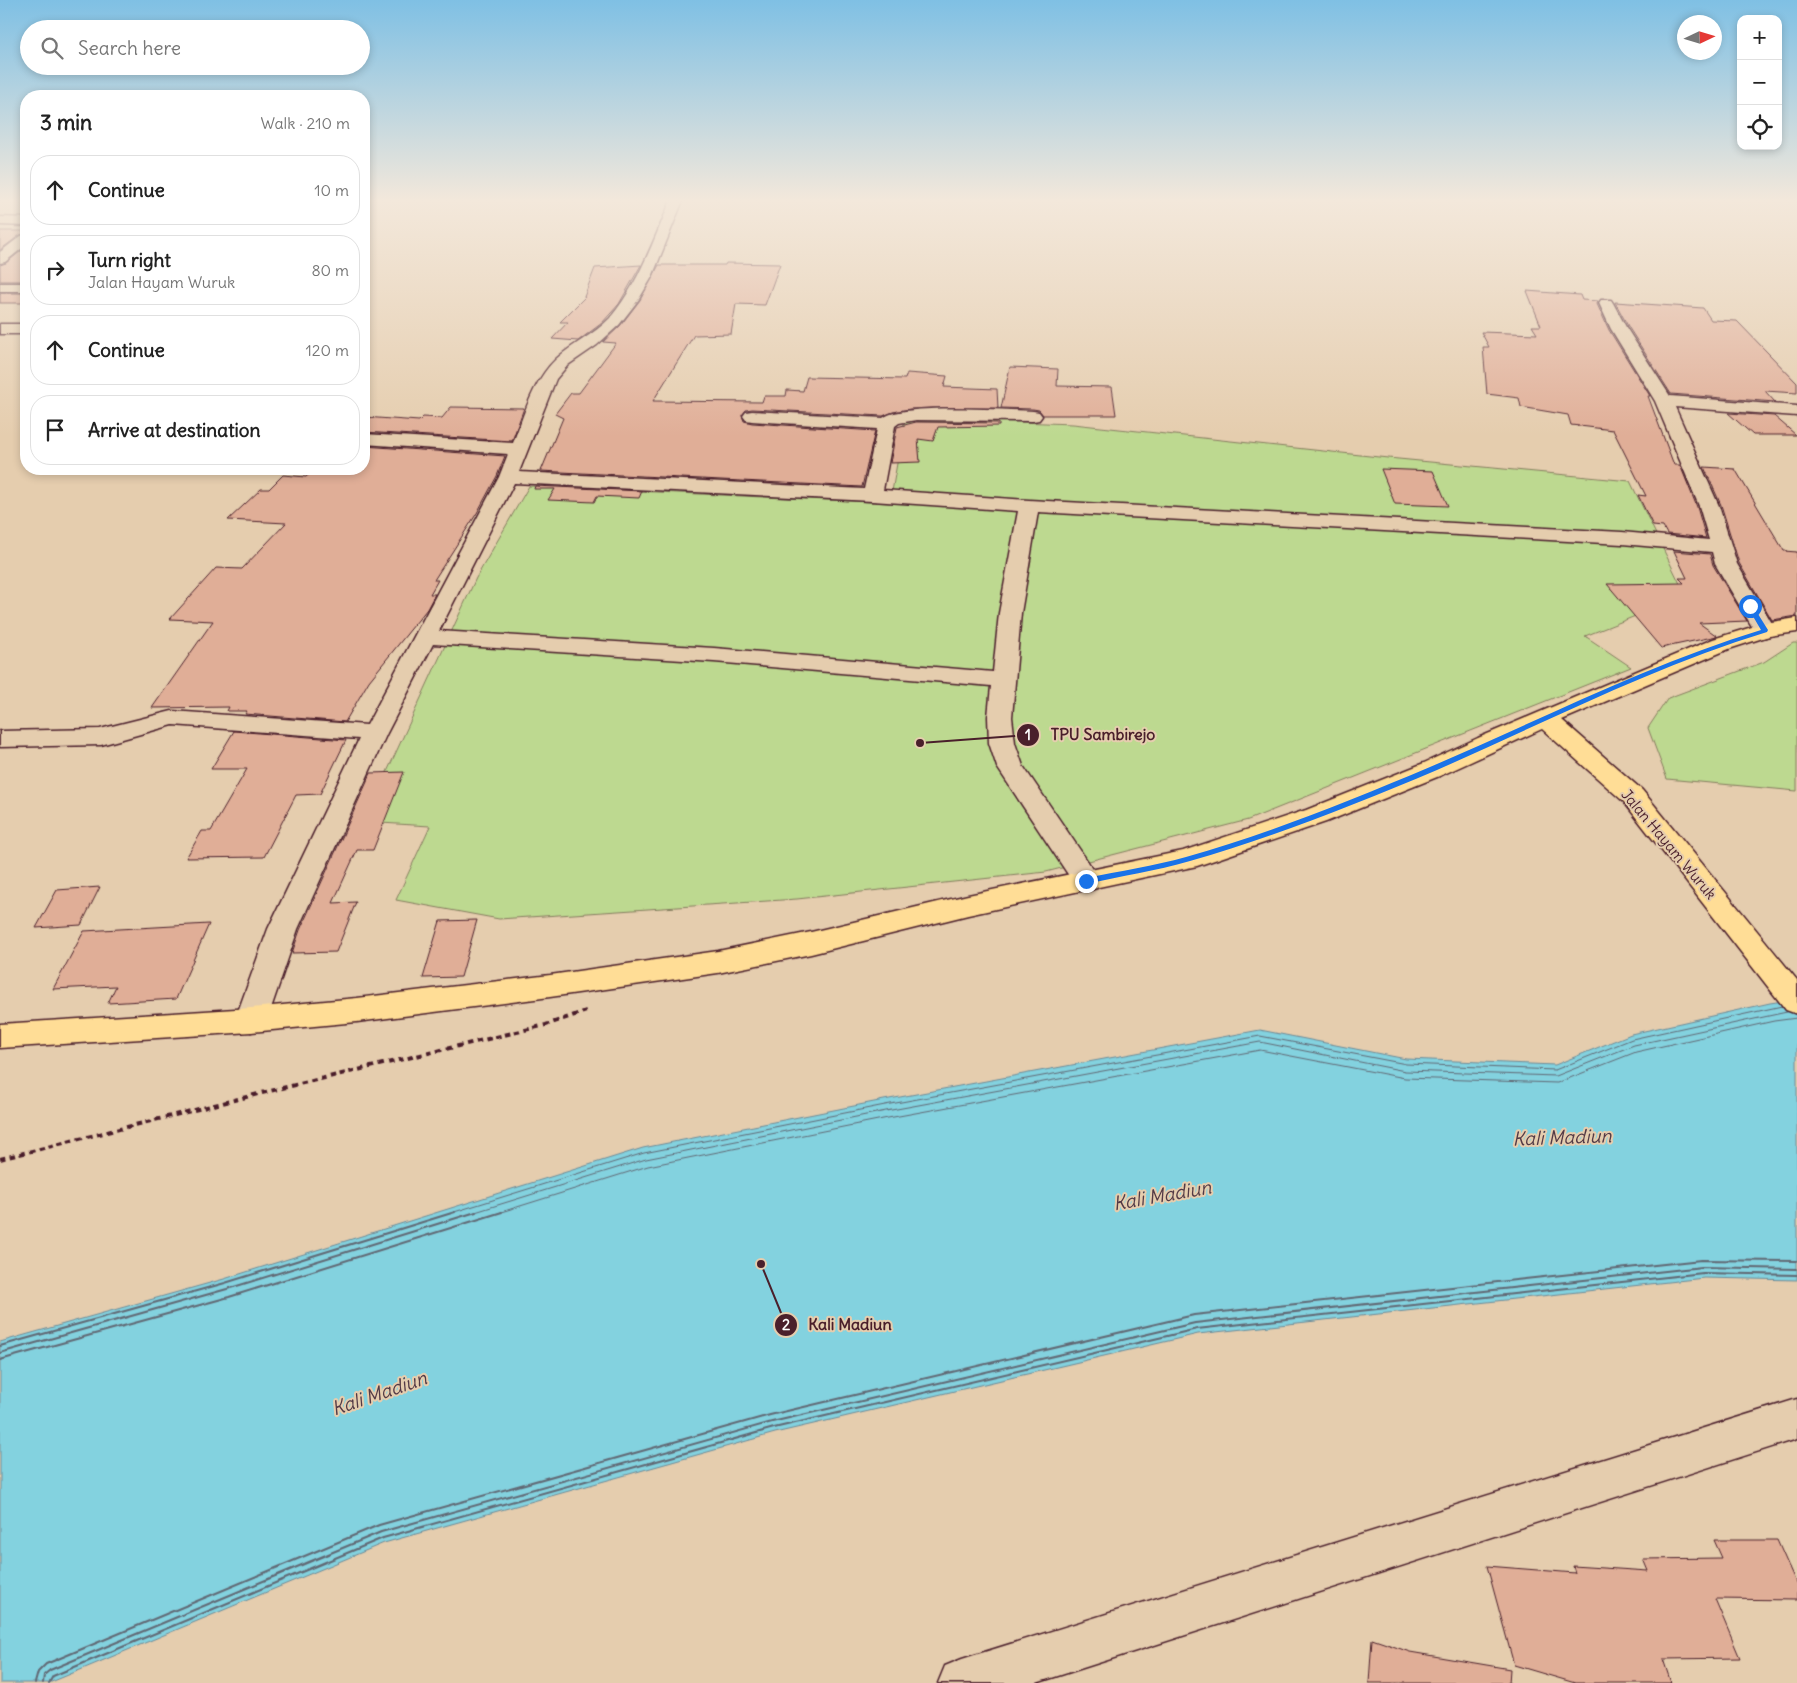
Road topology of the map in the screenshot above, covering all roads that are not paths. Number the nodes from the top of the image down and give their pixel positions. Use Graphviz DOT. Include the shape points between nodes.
graph roads {
  1 [pos="644,279"];
  2 [pos="0,287"];
  3 [pos="20,287"];
  4 [pos="1606,303"];
  5 [pos="0,329"];
  6 [pos="20,329"];
  7 [pos="1664,401"];
  8 [pos="1797,411"];
  9 [pos="752,416"];
  10 [pos="1033,416"];
  11 [pos="887,424"];
  12 [pos="370,439"];
  13 [pos="519,449"];
  14 [pos="508,477"];
  15 [pos="872,494"];
  16 [pos="1029,506"];
  17 [pos="1720,547"];
  18 [pos="1797,625"];
  19 [pos="1765,630"];
  20 [pos="424,636"];
  21 [pos="1004,680"];
  22 [pos="1547,720"];
  23 [pos="375,733"];
  24 [pos="0,739"];
  25 [pos="1086,881"];
  26 [pos="1797,1002"];
  27 [pos="251,1020"];
  28 [pos="0,1036"];
  29 [pos="1797,1419"];
  30 [pos="962,1683"];
  1 -- 13 [label="street" via="614,322 562,362 548,378"];
  2 -- 3 [label="street"];
  4 -- 7 [label="street"];
  5 -- 6 [label="street"];
  7 -- 8 [label="street"];
  7 -- 17 [label="street" via="1709,506"];
  9 -- 11 [label="street"];
  10 -- 11 [label="street" via="916,415 894,418"];
  11 -- 15 [label="street"];
  12 -- 13 [label="street"];
  13 -- 14 [label="street"];
  14 -- 15 [label="street"];
  14 -- 20 [label="street"];
  15 -- 16 [label="street"];
  16 -- 17 [label="street" via="1622,538"];
  16 -- 21 [label="street" via="1010,613"];
  17 -- 19 [label="street" via="1726,564"];
  18 -- 19 [label="main road"];
  19 -- 22 [label="main road" via="1678,661"];
  20 -- 21 [label="street" via="842,664"];
  20 -- 23 [label="street"];
  21 -- 25 [label="street" via="1000,717 1002,743 1010,767"];
  22 -- 25 [label="main road" via="1316,816 1187,859"];
  22 -- 26 [label="main road, Jalan Hayam Wuruk" via="1633,796"];
  23 -- 24 [label="street" via="172,718 101,737"];
  23 -- 27 [label="street" via="283,929"];
  25 -- 27 [label="main road" via="718,962 406,1004"];
  27 -- 28 [label="main road"];
  29 -- 30 [label="street"];
}
